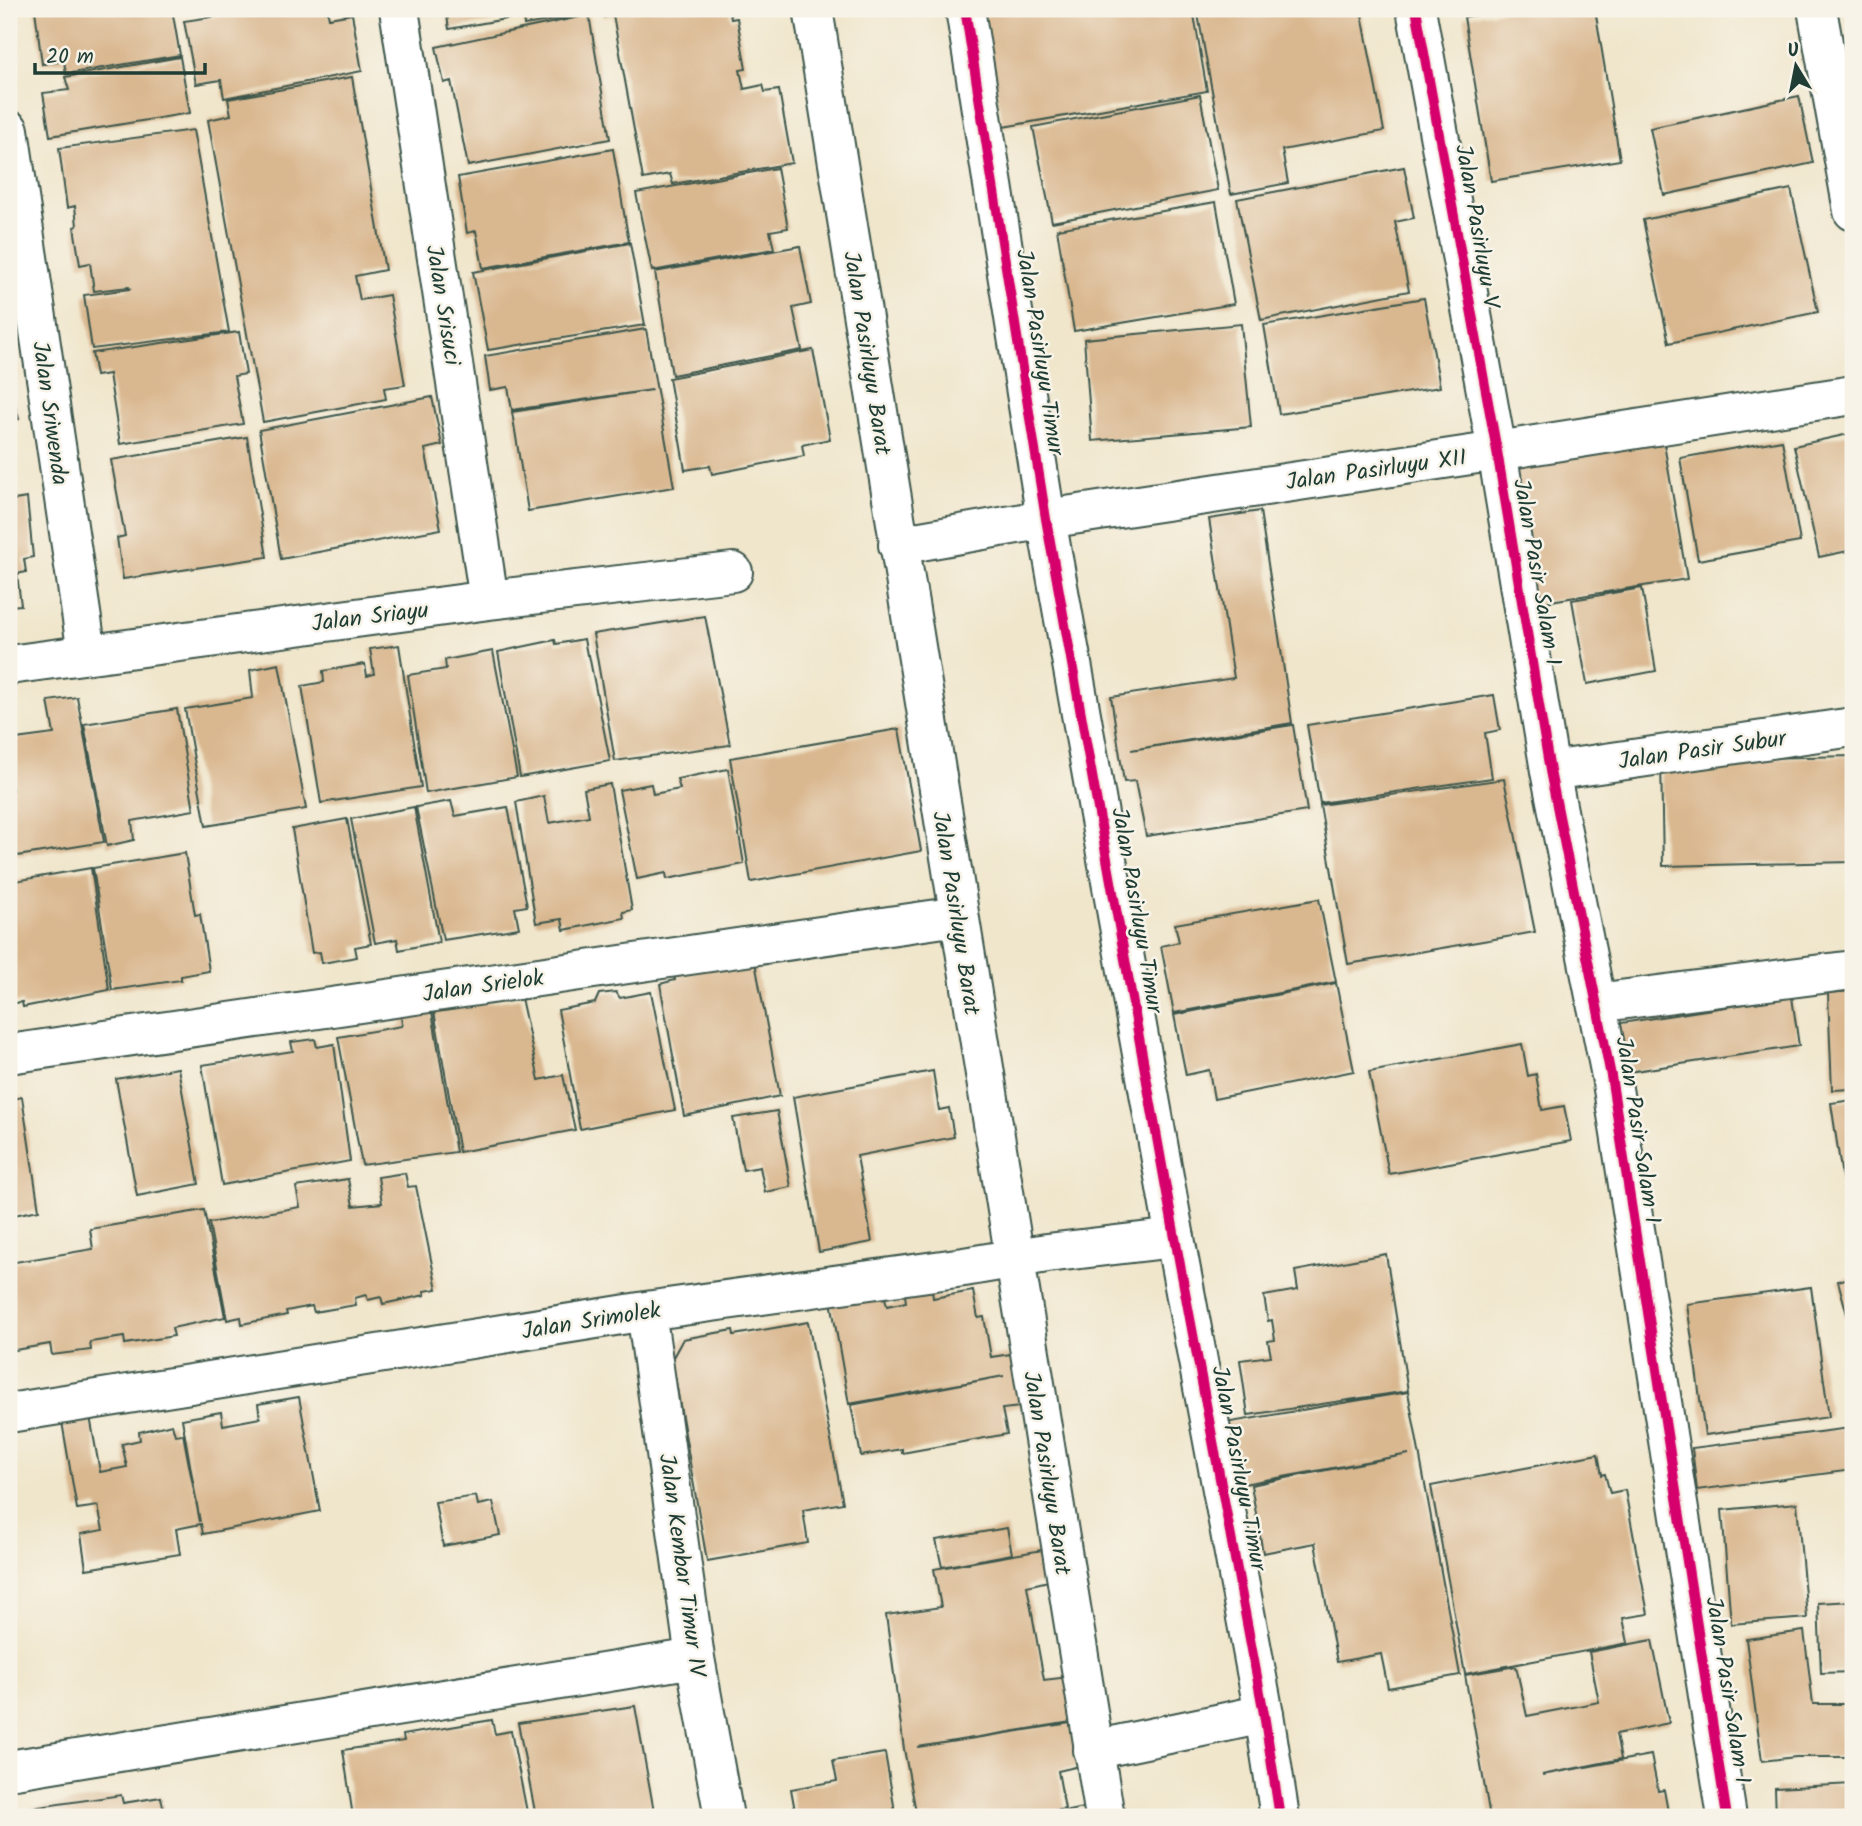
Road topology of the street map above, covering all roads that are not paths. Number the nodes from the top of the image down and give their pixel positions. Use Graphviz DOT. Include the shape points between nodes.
graph roads {
  1 [pos="399,9"];
  2 [pos="813,9"];
  3 [pos="965,9"];
  4 [pos="1416,9"];
  5 [pos="1817,9"];
  6 [pos="9,130"];
  7 [pos="1853,211"];
  8 [pos="1853,395"];
  9 [pos="1497,452"];
  10 [pos="1046,519"];
  11 [pos="898,545"];
  12 [pos="733,572"];
  13 [pos="489,600"];
  14 [pos="87,653"];
  15 [pos="9,664"];
  16 [pos="1853,727"];
  17 [pos="1550,771"];
  18 [pos="958,916"];
  19 [pos="1853,970"];
  20 [pos="1596,1003"];
  21 [pos="9,1054"];
  22 [pos="1175,1238"];
  23 [pos="1030,1255"];
  24 [pos="646,1311"];
  25 [pos="9,1413"];
  26 [pos="695,1658"];
  27 [pos="1253,1717"];
  28 [pos="1111,1747"];
  29 [pos="9,1770"];
  30 [pos="724,1817"];
  31 [pos="1105,1817"];
  32 [pos="1280,1817"];
  33 [pos="1727,1817"];
  1 -- 13 [label="street, Jalan Srisuci"];
  2 -- 11 [label="street, Jalan Pasirluyu Barat"];
  3 -- 10 [label="street, Jalan Pasirluyu Timur"];
  4 -- 9 [label="street, Jalan Pasirluyu V"];
  5 -- 7 [label="street"];
  6 -- 14 [label="street, Jalan Sriwenda"];
  8 -- 9 [label="street, Jalan Pasirluyu XII"];
  9 -- 10 [label="street, Jalan Pasirluyu XII"];
  9 -- 17 [label="street, Jalan Pasir Salam I"];
  10 -- 11 [label="street, Jalan Pasirluyu XII"];
  10 -- 22 [label="street, Jalan Pasirluyu Timur"];
  11 -- 18 [label="street, Jalan Pasirluyu Barat"];
  12 -- 13 [label="street, Jalan Sriayu"];
  13 -- 14 [label="street, Jalan Sriayu"];
  14 -- 15 [label="street, Jalan Sriayu"];
  16 -- 17 [label="street, Jalan Pasir Subur"];
  17 -- 20 [label="street, Jalan Pasir Salam I"];
  18 -- 21 [label="street, Jalan Srielok"];
  18 -- 23 [label="street, Jalan Pasirluyu Barat"];
  19 -- 20 [label="street"];
  20 -- 33 [label="street, Jalan Pasir Salam I"];
  22 -- 23 [label="street, Jalan Srimolek"];
  22 -- 27 [label="street, Jalan Pasirluyu Timur"];
  23 -- 24 [label="street, Jalan Srimolek"];
  23 -- 28 [label="street, Jalan Pasirluyu Barat"];
  24 -- 25 [label="street, Jalan Srimolek"];
  24 -- 26 [label="street, Jalan Kembar Timur IV"];
  26 -- 29 [label="street"];
  26 -- 30 [label="street, Jalan Kembar Timur IV"];
  27 -- 28 [label="street"];
  27 -- 32 [label="street, Jalan Pasirluyu Timur"];
  28 -- 31 [label="street, Jalan Pasirluyu Barat"];
}
